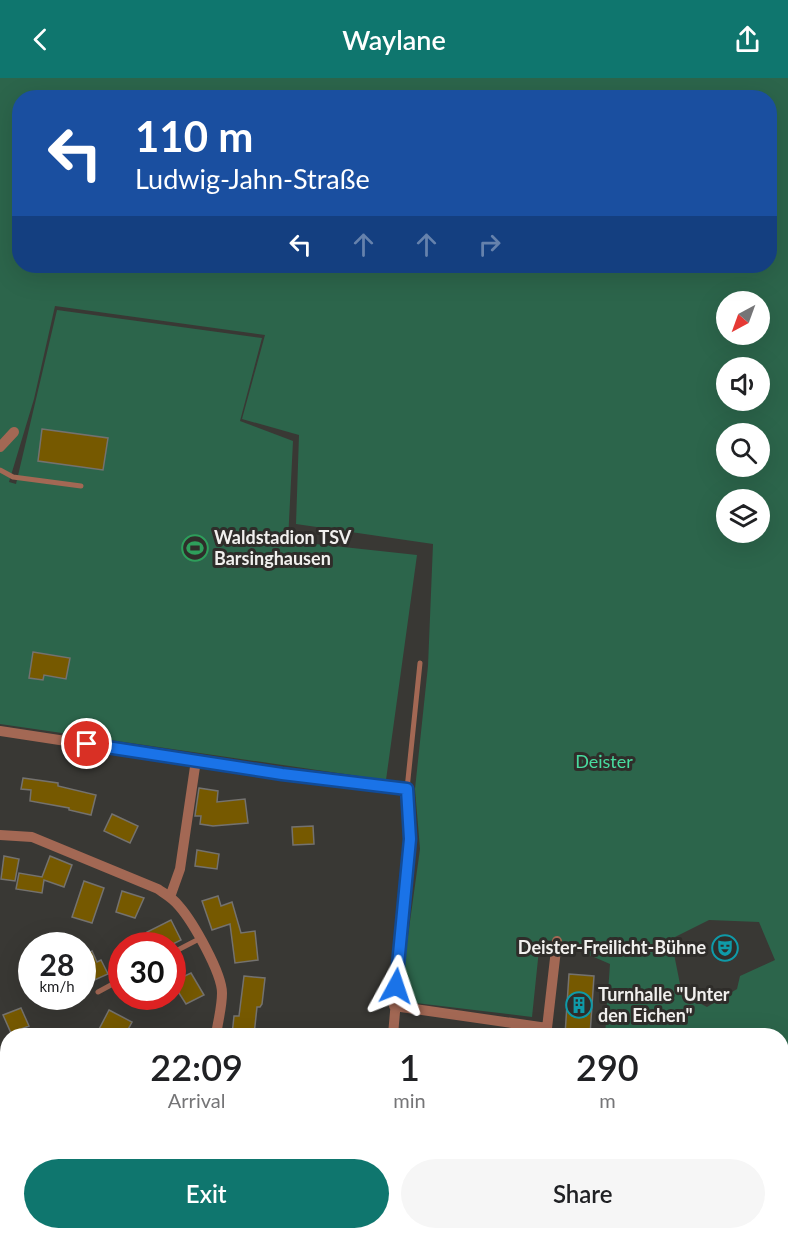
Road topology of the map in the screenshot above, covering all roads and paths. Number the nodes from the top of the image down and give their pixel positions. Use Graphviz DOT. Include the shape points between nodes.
graph roads {
  1 [pos="14,432"];
  2 [pos="0,447"];
  3 [pos="0,470"];
  4 [pos="81,486"];
  5 [pos="420,663"];
  6 [pos="0,731"];
  7 [pos="196,760"];
  8 [pos="407,789"];
  9 [pos="0,835"];
  10 [pos="170,897"];
  11 [pos="199,939"];
  12 [pos="557,941"];
  13 [pos="186,946"];
  14 [pos="108,987"];
  15 [pos="98,992"];
  16 [pos="394,1006"];
  17 [pos="217,1028"];
  18 [pos="393,1028"];
  1 -- 2 [label="street"];
  3 -- 4 [label="lane" via="13,477"];
  5 -- 8 [label="lane"];
  6 -- 7 [label="street"];
  7 -- 8 [label="street"];
  7 -- 10 [label="street" via="180,869"];
  8 -- 16 [label="street" via="410,839"];
  9 -- 10 [label="street" via="32,837 158,888"];
  10 -- 11 [label="street" via="180,906"];
  11 -- 13 [label="lane"];
  11 -- 17 [label="street" via="220,982"];
  12 -- 16 [label="street" via="548,1028"];
  14 -- 15 [label="lane"];
  16 -- 18 [label="street"];
}
